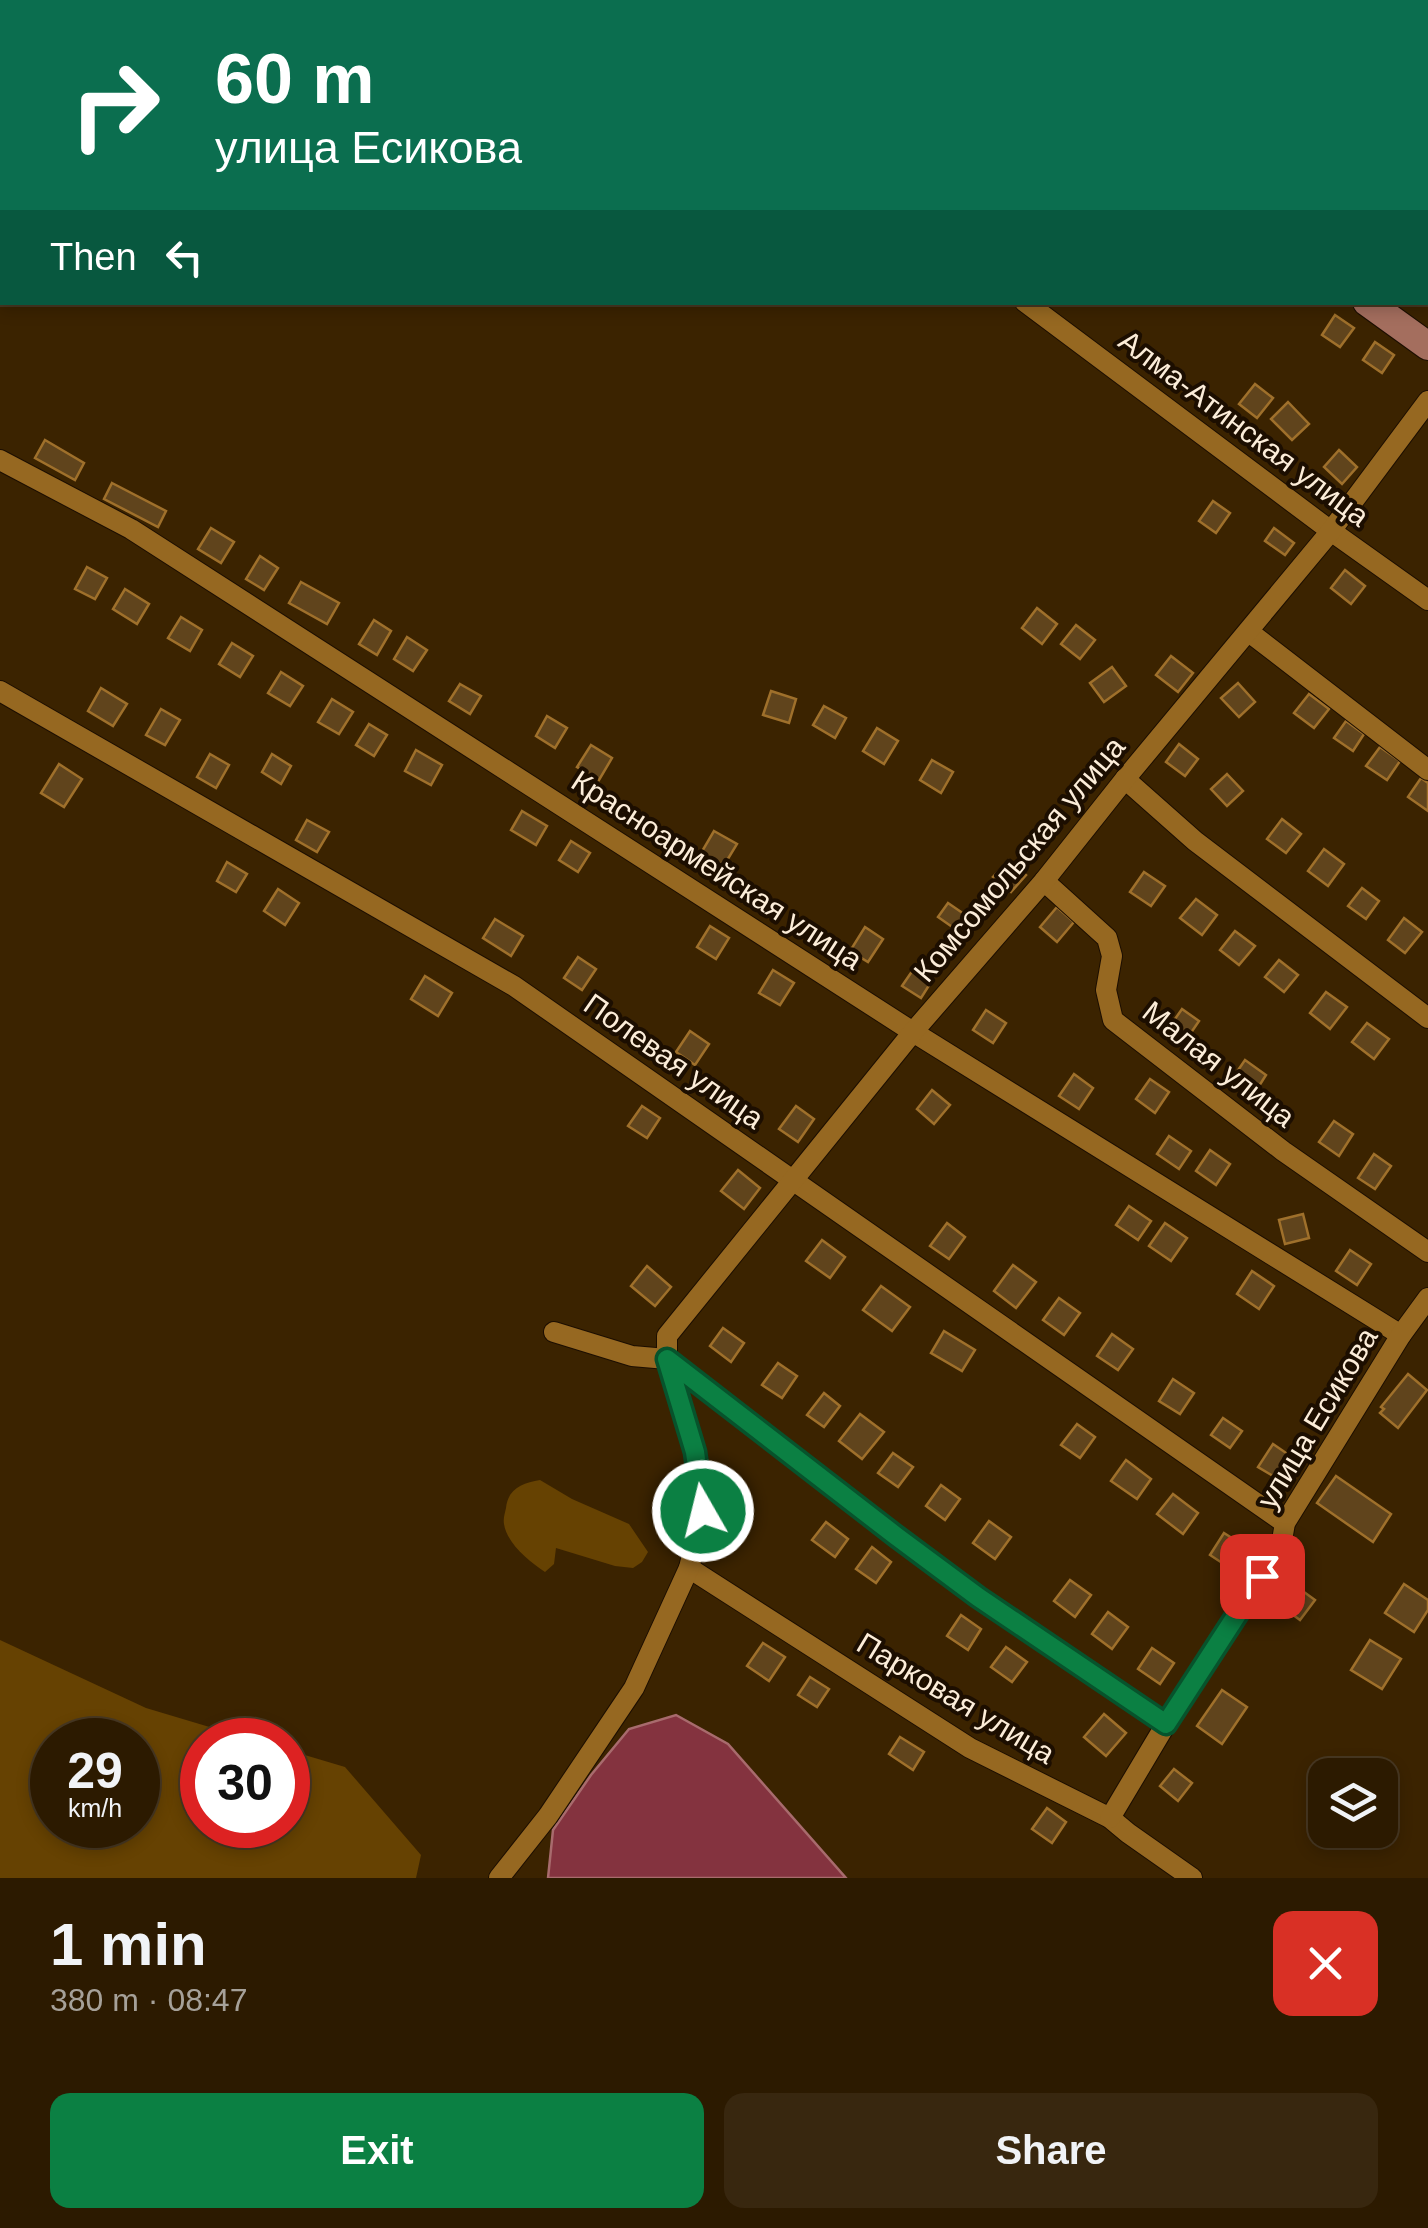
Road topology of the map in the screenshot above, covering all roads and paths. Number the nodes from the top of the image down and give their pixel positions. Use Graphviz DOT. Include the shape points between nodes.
graph roads {
  1 [pos="1029,305"];
  2 [pos="1371,305"];
  3 [pos="1428,346"];
  4 [pos="1428,401"];
  5 [pos="0,460"];
  6 [pos="1331,531"];
  7 [pos="1428,600"];
  8 [pos="1249,632"];
  9 [pos="0,692"];
  10 [pos="1428,770"];
  11 [pos="1124,779"];
  12 [pos="1044,881"];
  13 [pos="1428,1018"];
  14 [pos="913,1032"];
  15 [pos="793,1180"];
  16 [pos="1428,1252"];
  17 [pos="1428,1298"];
  18 [pos="554,1332"];
  19 [pos="1400,1335"];
  20 [pos="667,1359"];
  21 [pos="1285,1523"];
  22 [pos="689,1568"];
  23 [pos="1166,1724"];
  24 [pos="1110,1818"];
  25 [pos="499,1878"];
  26 [pos="1192,1878"];
  1 -- 6 [label="street, Алма-Атинская улица"];
  2 -- 3 [label="street"];
  4 -- 6 [label="street, Комсомольская улица"];
  5 -- 14 [label="street, Красноармейская улица" via="130,529"];
  6 -- 7 [label="street, Алма-Атинская улица"];
  6 -- 8 [label="street, Комсомольская улица"];
  8 -- 10 [label="street"];
  8 -- 11 [label="street, Комсомольская улица"];
  9 -- 15 [label="street, Полевая улица" via="514,986"];
  11 -- 12 [label="street, Комсомольская улица"];
  11 -- 13 [label="street" via="1194,841"];
  12 -- 14 [label="street, Комсомольская улица"];
  12 -- 16 [label="street, Малая улица" via="1107,938 1113,1020"];
  14 -- 15 [label="street, Комсомольская улица"];
  14 -- 19 [label="street, Красноармейская улица"];
  15 -- 20 [label="street, Комсомольская улица" via="667,1336"];
  15 -- 21 [label="street, Полевая улица"];
  17 -- 19 [label="street, улица Есикова"];
  18 -- 20 [label="street" via="632,1356"];
  19 -- 21 [label="street, улица Есикова"];
  20 -- 22 [label="street" via="695,1452 703,1511"];
  20 -- 23 [label="street" via="1006,1617"];
  21 -- 23 [label="street, улица Есикова" via="1281,1546"];
  22 -- 24 [label="street, Парковая улица" via="970,1748"];
  22 -- 25 [label="street" via="634,1688"];
  23 -- 24 [label="street, улица Есикова"];
  24 -- 26 [label="street, Парковая улица"];
}
